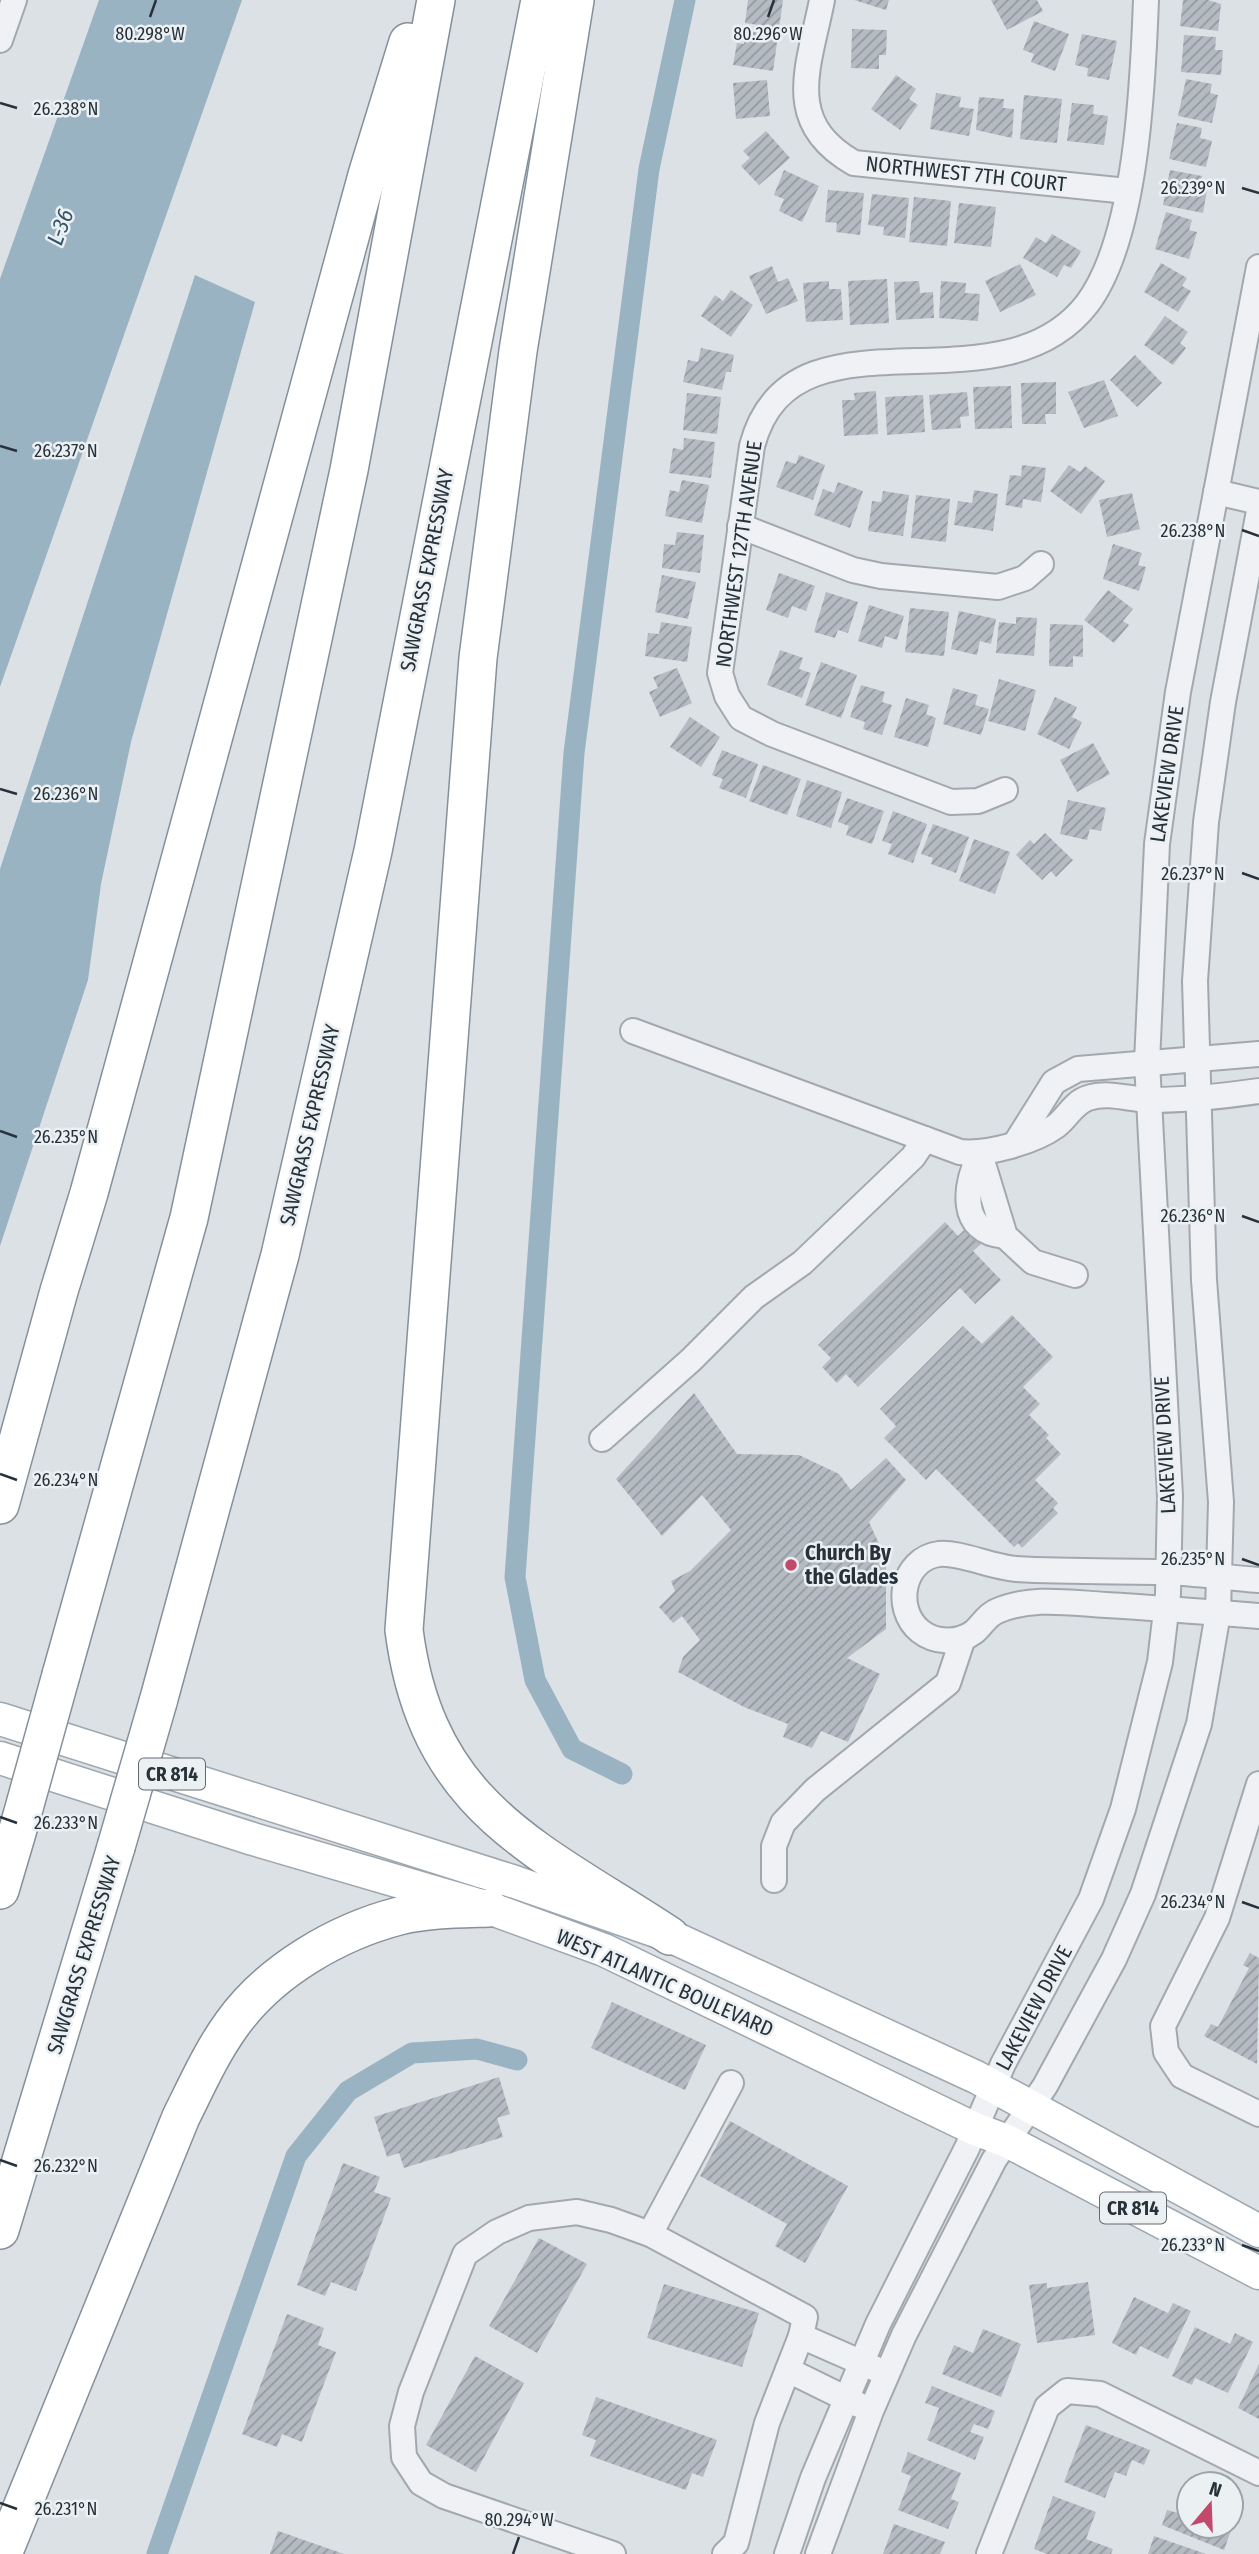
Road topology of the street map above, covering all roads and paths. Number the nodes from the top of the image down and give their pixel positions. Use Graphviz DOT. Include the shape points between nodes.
graph roads {
  1 [pos="14,0"];
  2 [pos="428,0"];
  3 [pos="436,0"];
  4 [pos="540,0"];
  5 [pos="575,0"];
  6 [pos="822,0"];
  7 [pos="1146,0"];
  8 [pos="0,40"];
  9 [pos="1126,191"];
  10 [pos="1259,267"];
  11 [pos="1216,492"];
  12 [pos="1259,502"];
  13 [pos="1259,512"];
  14 [pos="740,526"];
  15 [pos="1041,564"];
  16 [pos="1004,790"];
  17 [pos="633,1031"];
  18 [pos="1259,1054"];
  19 [pos="1196,1060"];
  20 [pos="1147,1062"];
  21 [pos="1259,1091"];
  22 [pos="1197,1099"];
  23 [pos="1147,1100"];
  24 [pos="925,1139"];
  25 [pos="1017,1141"];
  26 [pos="981,1154"];
  27 [pos="1075,1275"];
  28 [pos="602,1439"];
  29 [pos="0,1505"];
  30 [pos="1168,1572"];
  31 [pos="1219,1577"];
  32 [pos="1259,1580"];
  33 [pos="1167,1609"];
  34 [pos="1218,1613"];
  35 [pos="1259,1616"];
  36 [pos="962,1638"];
  37 [pos="0,1719"];
  38 [pos="0,1758"];
  39 [pos="1259,1784"];
  40 [pos="774,1880"];
  41 [pos="0,1890"];
  42 [pos="489,1908"];
  43 [pos="670,1936"];
  44 [pos="731,2083"];
  45 [pos="993,2087"];
  46 [pos="1031,2106"];
  47 [pos="1259,2115"];
  48 [pos="975,2129"];
  49 [pos="1007,2141"];
  50 [pos="0,2230"];
  51 [pos="1259,2231"];
  52 [pos="650,2234"];
  53 [pos="1259,2273"];
  54 [pos="801,2336"];
  55 [pos="862,2362"];
  56 [pos="788,2370"];
  57 [pos="886,2374"];
  58 [pos="846,2399"];
  59 [pos="871,2411"];
  60 [pos="1259,2473"];
  61 [pos="3,2554"];
  62 [pos="613,2554"];
  63 [pos="725,2554"];
  64 [pos="787,2554"];
  65 [pos="818,2554"];
  66 [pos="989,2554"];
  1 -- 8 [label="street"];
  2 -- 29 [label="highway" via="409,38 367,176"];
  3 -- 41 [label="highway, bridge" via="349,470 192,1205"];
  4 -- 50 [label="highway, SAWGRASS EXPRESSWAY, bridge" via="373,851 280,1255 117,1847"];
  5 -- 43 [label="highway" via="517,351 478,658 404,1630 413,1685 431,1734 474,1797 520,1840"];
  6 -- 9 [label="street, NORTHWEST 7TH COURT" via="804,91 807,112 833,151 854,163"];
  7 -- 9 [label="street" via="1143,79"];
  9 -- 14 [label="street, NORTHWEST 127TH AVENUE" via="1117,239 1104,274 1072,322 1051,338 965,360 844,366 792,382 758,422"];
  10 -- 11 [label="street, LAKEVIEW DRIVE"];
  11 -- 12 [label="street"];
  11 -- 20 [label="street, LAKEVIEW DRIVE" via="1178,692 1157,844"];
  13 -- 19 [label="street" via="1206,822 1195,981"];
  14 -- 15 [label="street" via="853,570 881,576 998,587 1025,578"];
  14 -- 16 [label="street, NORTHWEST 127TH AVENUE" via="720,673 741,718 951,802 978,801"];
  17 -- 24 [label="street"];
  18 -- 19 [label="street"];
  19 -- 20 [label="street"];
  19 -- 22 [label="street"];
  20 -- 23 [label="street, LAKEVIEW DRIVE"];
  20 -- 25 [label="street" via="1078,1069 1054,1082"];
  21 -- 22 [label="street"];
  22 -- 23 [label="street"];
  22 -- 31 [label="street" via="1203,1280 1221,1502"];
  23 -- 25 [label="street" via="1108,1094 1087,1098 1043,1134"];
  23 -- 30 [label="street, LAKEVIEW DRIVE" via="1170,1496"];
  24 -- 26 [label="street" via="960,1152"];
  24 -- 28 [label="street" via="913,1157 802,1263 754,1297"];
  25 -- 26 [label="street"];
  26 -- 27 [label="street" via="969,1185 973,1219 985,1231 1005,1236 1033,1262"];
  30 -- 31 [label="street"];
  30 -- 33 [label="street, LAKEVIEW DRIVE"];
  30 -- 36 [label="street" via="999,1567 955,1554 936,1554 919,1562 906,1579 902,1600 912,1624 928,1637"];
  31 -- 32 [label="street"];
  31 -- 34 [label="street"];
  33 -- 34 [label="street"];
  33 -- 36 [label="street" via="1017,1603 992,1612"];
  33 -- 45 [label="street, LAKEVIEW DRIVE" via="1160,1662 1123,1809 1091,1899"];
  34 -- 35 [label="street"];
  34 -- 46 [label="street" via="1199,1724 1143,1894 1115,1959"];
  36 -- 40 [label="street" via="948,1683 815,1790 783,1823 774,1846"];
  37 -- 43 [label="main road, WEST ATLANTIC BOULEVARD / CR 814" via="516,1882"];
  38 -- 42 [label="main road, WEST ATLANTIC BOULEVARD / CR 814"];
  39 -- 47 [label="street" via="1217,1918 1163,2026 1166,2052 1182,2076"];
  42 -- 48 [label="main road, WEST ATLANTIC BOULEVARD / CR 814" via="604,1950"];
  42 -- 61 [label="highway" via="422,1911 346,1935 296,1963 233,2022 181,2117"];
  43 -- 45 [label="main road, WEST ATLANTIC BOULEVARD / CR 814"];
  44 -- 52 [label="street"];
  45 -- 46 [label="main road, WEST ATLANTIC BOULEVARD / CR 814"];
  45 -- 48 [label="street, LAKEVIEW DRIVE"];
  46 -- 49 [label="street"];
  46 -- 51 [label="main road, WEST ATLANTIC BOULEVARD / CR 814"];
  48 -- 49 [label="main road, WEST ATLANTIC BOULEVARD / CR 814"];
  48 -- 55 [label="street, LAKEVIEW DRIVE"];
  49 -- 53 [label="main road, WEST ATLANTIC BOULEVARD / CR 814"];
  49 -- 57 [label="street"];
  52 -- 54 [label="street" via="805,2317"];
  52 -- 62 [label="street" via="577,2212 529,2218 465,2254 402,2426 404,2457 421,2483 444,2496"];
  54 -- 55 [label="street"];
  54 -- 56 [label="street"];
  55 -- 57 [label="street"];
  55 -- 58 [label="street, LAKEVIEW DRIVE"];
  56 -- 58 [label="street"];
  56 -- 63 [label="street" via="766,2423 736,2543"];
  57 -- 59 [label="street"];
  58 -- 59 [label="street"];
  58 -- 64 [label="street, LAKEVIEW DRIVE"];
  59 -- 65 [label="street"];
  60 -- 66 [label="street" via="1100,2394 1067,2391 1047,2407"];
}
